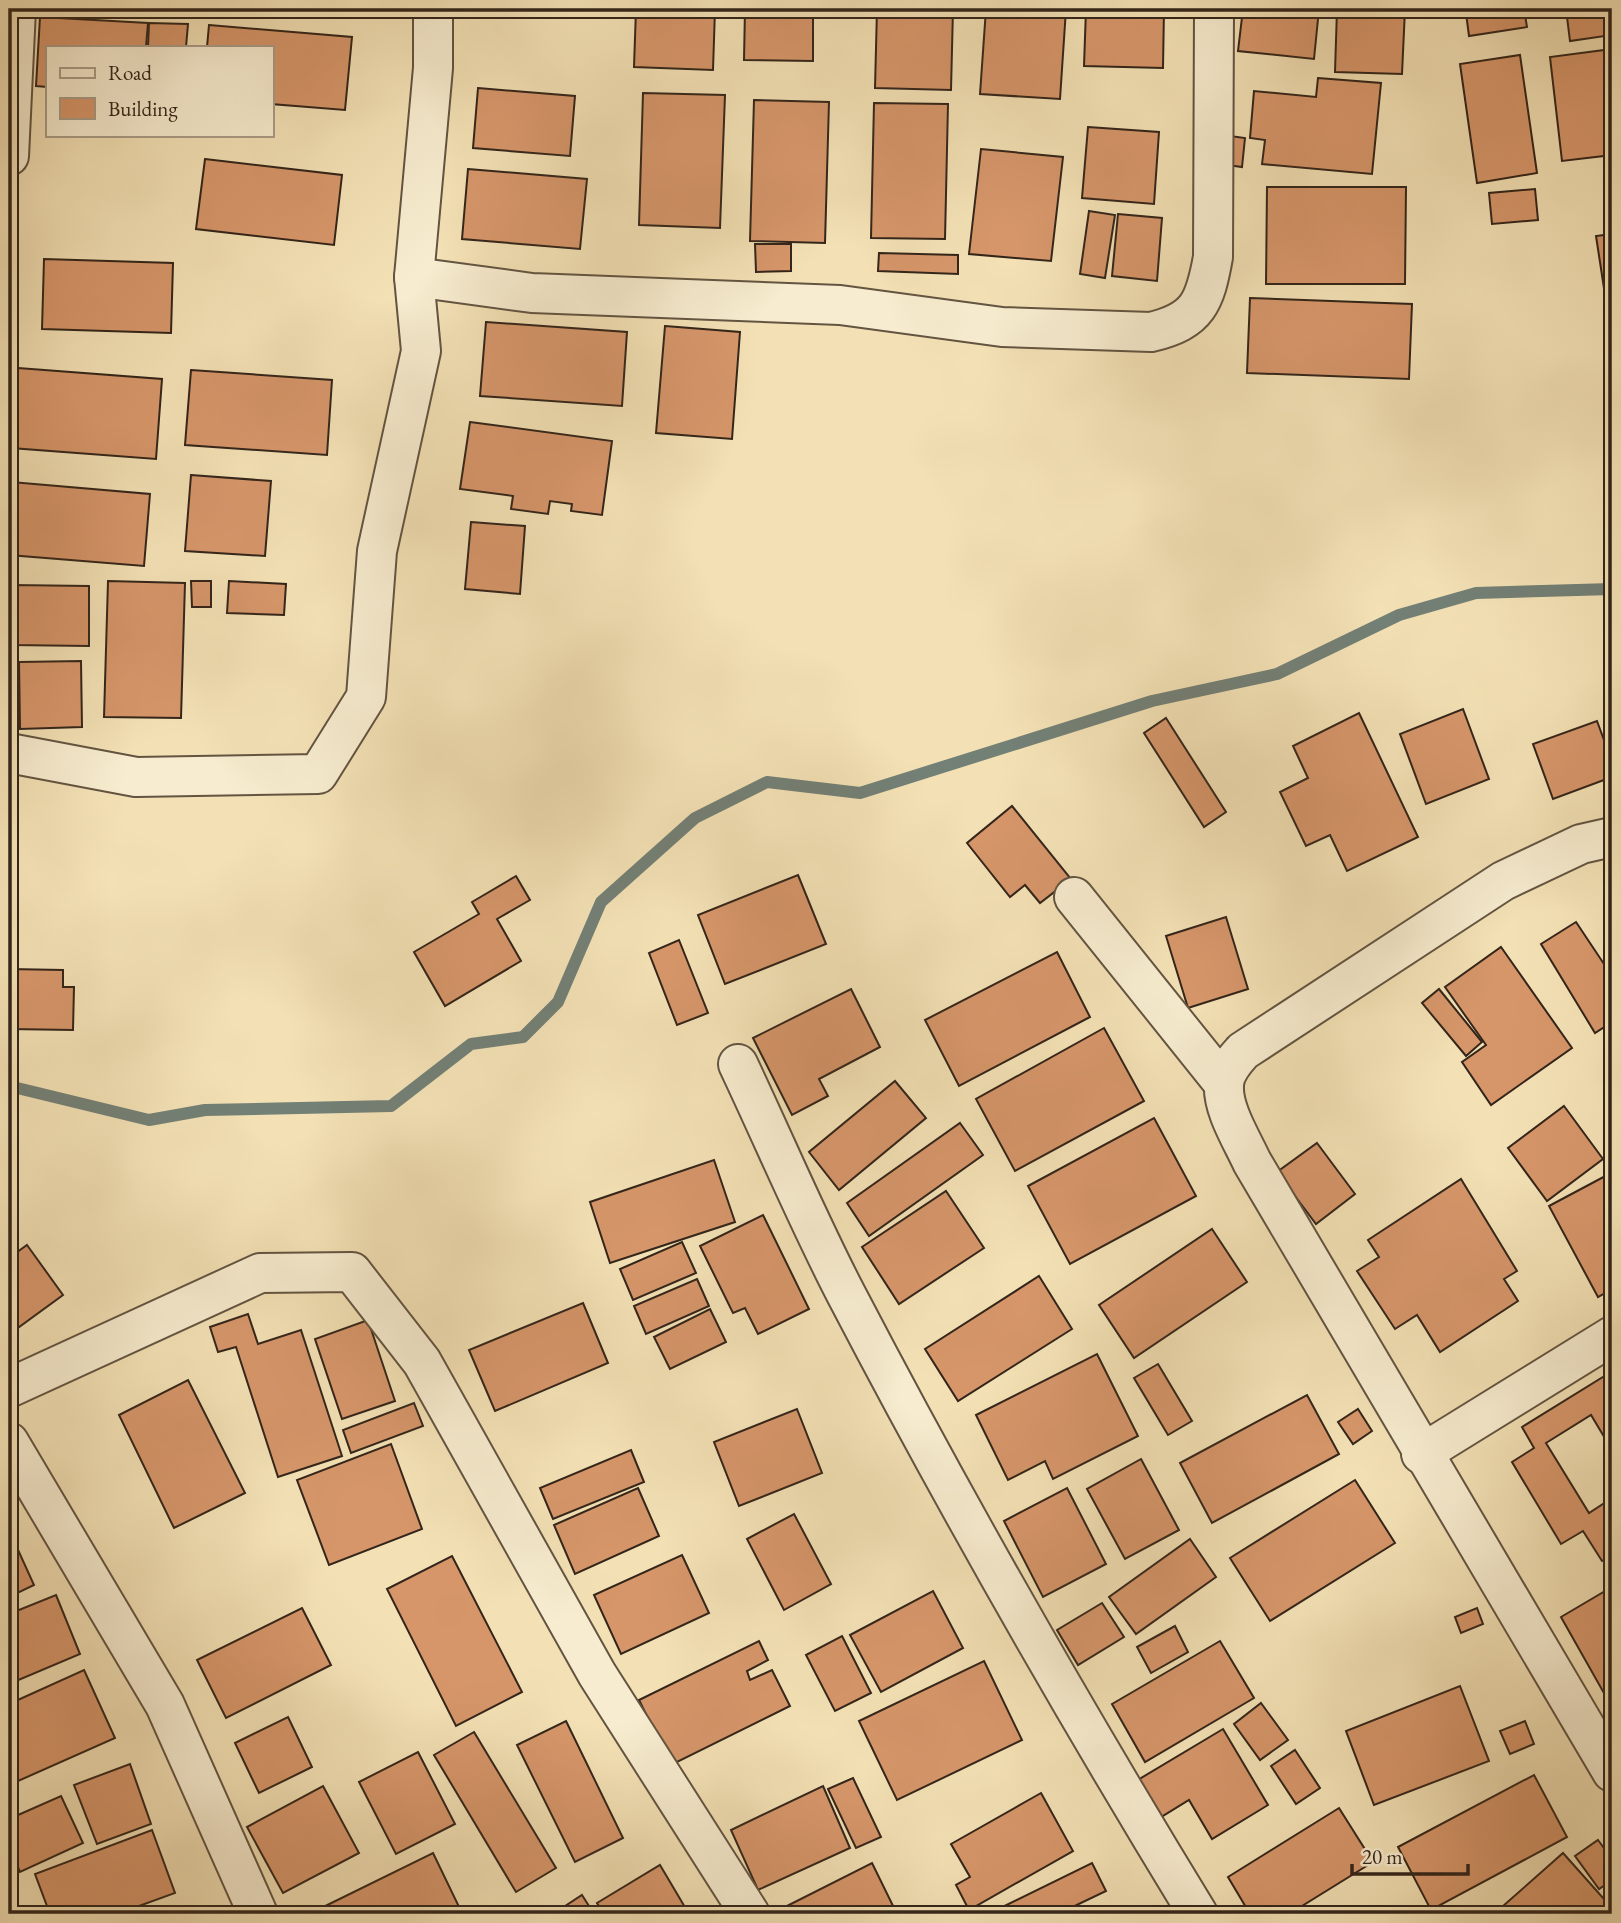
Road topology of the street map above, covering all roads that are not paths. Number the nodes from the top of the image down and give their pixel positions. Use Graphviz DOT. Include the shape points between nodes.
graph roads {
  1 [pos="16,9"];
  2 [pos="433,9"];
  3 [pos="1214,9"];
  4 [pos="9,156"];
  5 [pos="415,277"];
  6 [pos="9,753"];
  7 [pos="1612,837"];
  8 [pos="1074,897"];
  9 [pos="738,1064"];
  10 [pos="1224,1084"];
  11 [pos="1612,1336"];
  12 [pos="9,1388"];
  13 [pos="9,1442"];
  14 [pos="1421,1454"];
  15 [pos="1612,1772"];
  16 [pos="258,1914"];
  17 [pos="750,1914"];
  18 [pos="1198,1914"];
  1 -- 4 [label="street"];
  2 -- 5 [label="street" via="433,68"];
  3 -- 5 [label="street" via="1213,257 1200,304 1173,327 1151,332 1002,327 839,305 532,293"];
  5 -- 6 [label="street" via="421,351 377,551 366,697 318,774 136,777"];
  7 -- 10 [label="street" via="1581,844 1503,881 1243,1051"];
  8 -- 10 [label="street"];
  9 -- 18 [label="street" via="851,1303 1014,1603"];
  10 -- 14 [label="street" via="1252,1162"];
  11 -- 14 [label="street"];
  12 -- 17 [label="street" via="260,1273 352,1272 422,1362 597,1674"];
  13 -- 16 [label="street" via="165,1705"];
  14 -- 15 [label="street"];
}
